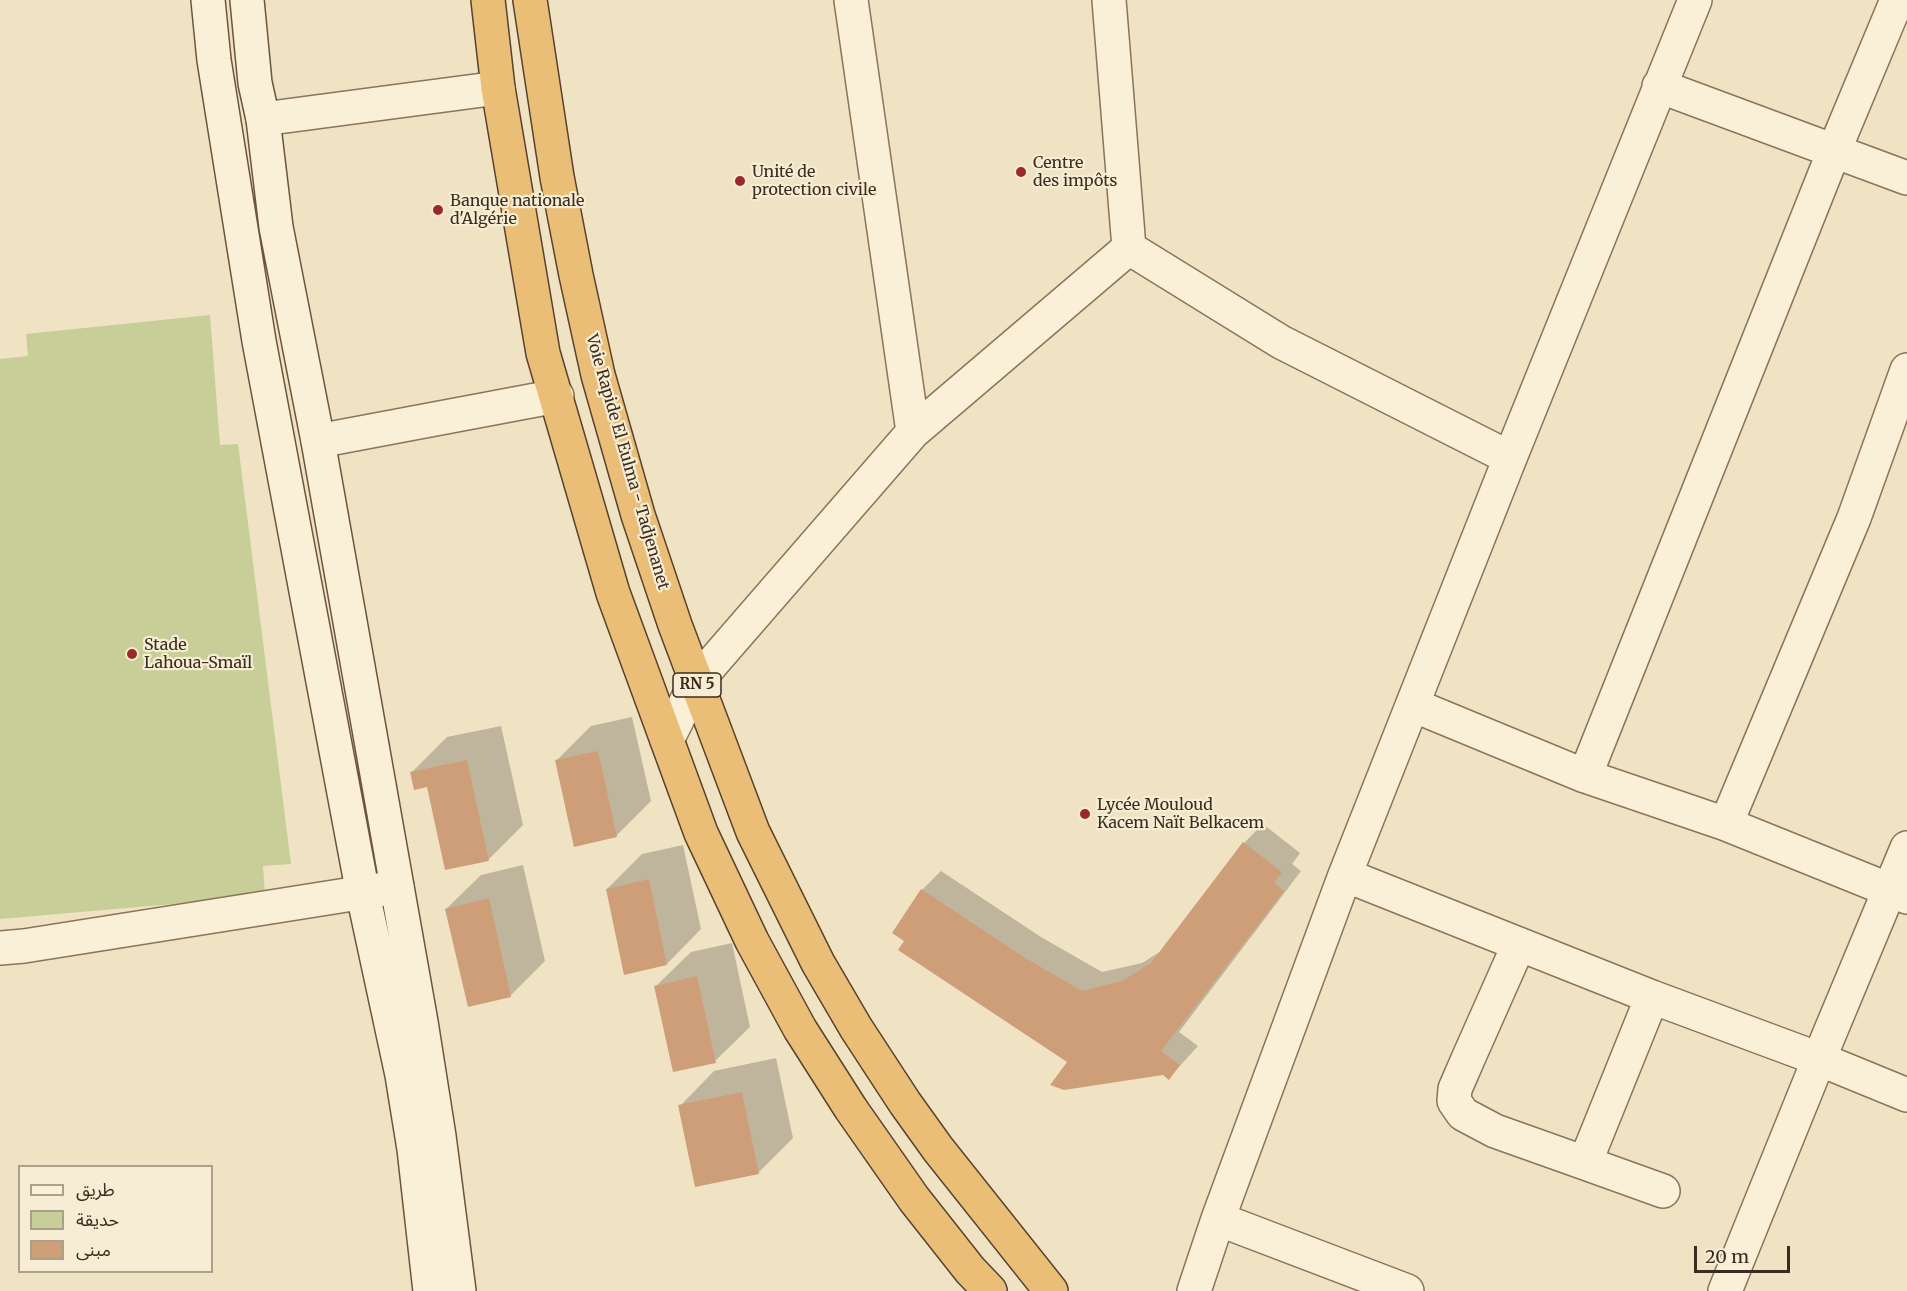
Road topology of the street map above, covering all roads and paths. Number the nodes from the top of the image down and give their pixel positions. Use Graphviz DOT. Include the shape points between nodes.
graph roads {
  1 [pos="208,0"];
  2 [pos="248,0"];
  3 [pos="488,0"];
  4 [pos="530,0"];
  5 [pos="851,0"];
  6 [pos="1109,0"];
  7 [pos="1695,0"];
  8 [pos="1897,0"];
  9 [pos="1659,86"];
  10 [pos="498,88"];
  11 [pos="263,119"];
  12 [pos="1834,151"];
  13 [pos="1907,178"];
  14 [pos="1129,248"];
  15 [pos="290,303"];
  16 [pos="254,309"];
  17 [pos="1907,370"];
  18 [pos="557,396"];
  19 [pos="913,432"];
  20 [pos="318,441"];
  21 [pos="1510,458"];
  22 [pos="696,682"];
  23 [pos="1413,705"];
  24 [pos="667,740"];
  25 [pos="1585,776"];
  26 [pos="1726,824"];
  27 [pos="1907,848"];
  28 [pos="1345,875"];
  29 [pos="398,887"];
  30 [pos="363,894"];
  31 [pos="1898,894"];
  32 [pos="1519,944"];
  33 [pos="0,948"];
  34 [pos="1652,997"];
  35 [pos="1819,1059"];
  36 [pos="1907,1095"];
  37 [pos="1585,1163"];
  38 [pos="1662,1191"];
  39 [pos="1218,1219"];
  40 [pos="430,1291"];
  41 [pos="459,1291"];
  42 [pos="990,1291"];
  43 [pos="1051,1291"];
  44 [pos="1194,1291"];
  45 [pos="1407,1291"];
  46 [pos="1725,1291"];
  1 -- 16 [label="street"];
  2 -- 11 [label="street" via="255,83"];
  3 -- 10 [label="highway, RN 5"];
  4 -- 22 [label="highway, Voie Rapide El Eulma - Tadjenanet / RN 5" via="559,188 598,375 638,515"];
  5 -- 19 [label="street"];
  6 -- 14 [label="street"];
  7 -- 9 [label="street"];
  8 -- 12 [label="street"];
  9 -- 12 [label="street"];
  9 -- 21 [label="street"];
  10 -- 11 [label="street"];
  10 -- 18 [label="highway, RN 5" via="543,353"];
  11 -- 15 [label="street"];
  12 -- 13 [label="street"];
  12 -- 25 [label="street"];
  14 -- 19 [label="street"];
  14 -- 21 [label="street" via="1281,342"];
  15 -- 16 [label="street"];
  15 -- 20 [label="street"];
  16 -- 30 [label="street"];
  17 -- 26 [label="street" via="1854,518"];
  18 -- 20 [label="street"];
  18 -- 24 [label="highway, RN 5" via="613,593"];
  19 -- 22 [label="street"];
  20 -- 29 [label="street"];
  21 -- 23 [label="street"];
  22 -- 24 [label="street"];
  22 -- 43 [label="highway, Voie Rapide El Eulma - Tadjenanet / RN 5" via="753,832 823,973 905,1103"];
  23 -- 25 [label="street"];
  23 -- 28 [label="street"];
  24 -- 42 [label="highway, RN 5" via="701,833 752,941 800,1029 914,1199"];
  25 -- 26 [label="street"];
  26 -- 31 [label="street"];
  27 -- 31 [label="street"];
  28 -- 32 [label="street"];
  28 -- 39 [label="street"];
  29 -- 30 [label="street"];
  29 -- 41 [label="street" via="440,1136"];
  30 -- 33 [label="street"];
  30 -- 40 [label="street" via="402,1075"];
  31 -- 35 [label="street"];
  32 -- 34 [label="street"];
  32 -- 37 [label="street" via="1455,1089 1454,1101 1463,1114 1487,1127"];
  34 -- 35 [label="street"];
  34 -- 37 [label="street"];
  35 -- 36 [label="street"];
  35 -- 46 [label="street"];
  37 -- 38 [label="street"];
  39 -- 44 [label="street"];
  39 -- 45 [label="street"];
}
